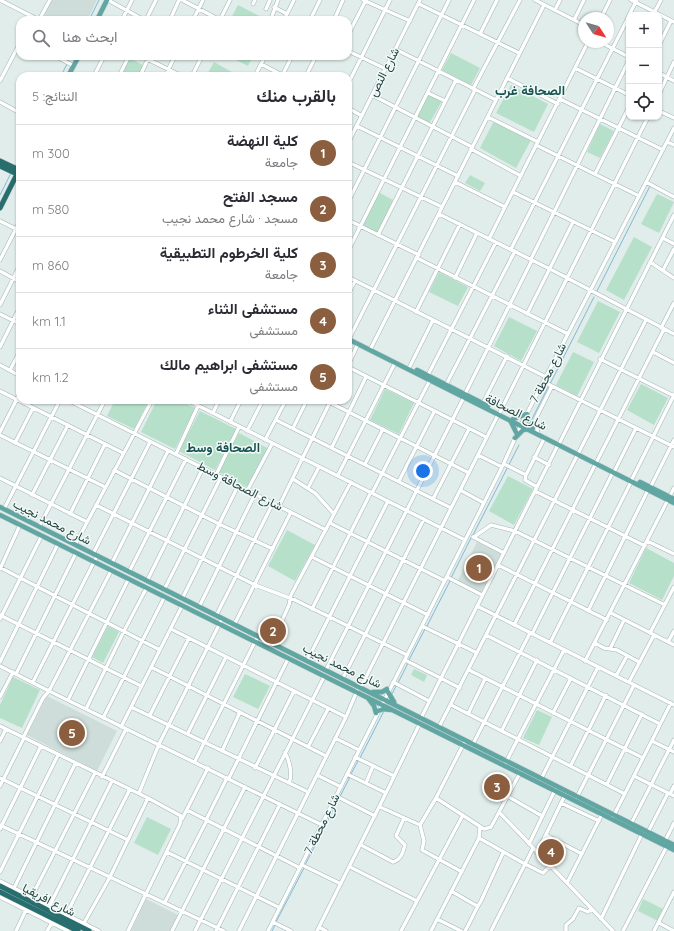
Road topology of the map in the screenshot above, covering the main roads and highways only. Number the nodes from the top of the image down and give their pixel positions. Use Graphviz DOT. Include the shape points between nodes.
graph roads {
  1 [pos="107,0"];
  2 [pos="99,16"];
  3 [pos="77,60"];
  4 [pos="70,72"];
  5 [pos="0,161"];
  6 [pos="0,166"];
  7 [pos="16,170"];
  8 [pos="16,171"];
  9 [pos="16,178"];
  10 [pos="0,208"];
  11 [pos="352,339"];
  12 [pos="352,339"];
  13 [pos="370,349"];
  14 [pos="429,378"];
  15 [pos="464,396"];
  16 [pos="500,414"];
  17 [pos="513,419"];
  18 [pos="522,424"];
  19 [pos="534,430"];
  20 [pos="559,443"];
  21 [pos="670,499"];
  22 [pos="674,503"];
  23 [pos="2,508"];
  24 [pos="0,515"];
  25 [pos="372,692"];
  26 [pos="366,696"];
  27 [pos="397,708"];
  28 [pos="420,720"];
  29 [pos="464,742"];
  30 [pos="613,817"];
  31 [pos="674,845"];
  32 [pos="674,850"];
  33 [pos="13,888"];
  34 [pos="1,889"];
  35 [pos="78,931"];
  36 [pos="88,931"];
  1 -- 2 [label="main road"];
  3 -- 4 [label="main road"];
  5 -- 7 [label="highway"];
  6 -- 8 [label="highway"];
  9 -- 10 [label="highway"];
  11 -- 13 [label="main road, شارع الصحافة"];
  12 -- 13 [label="main road, شارع الصحافة"];
  13 -- 14 [label="main road, شارع الصحافة"];
  13 -- 14 [label="main road, شارع الصحافة" via="410,366"];
  14 -- 15 [label="main road, شارع الصحافة"];
  14 -- 15 [label="main road, شارع الصحافة" via="446,384"];
  15 -- 16 [label="main road, شارع الصحافة"];
  15 -- 16 [label="main road, شارع الصحافة" via="483,403"];
  16 -- 17 [label="main road, شارع الصحافة"];
  16 -- 18 [label="main road, شارع الصحافة"];
  16 -- 19 [label="main road" via="513,424 516,436 523,430"];
  17 -- 18 [label="main road, شارع الصحافة"];
  17 -- 19 [label="main road" via="527,415"];
  18 -- 19 [label="main road, شارع الصحافة"];
  19 -- 20 [label="main road, شارع الصحافة"];
  19 -- 20 [label="main road, شارع الصحافة" via="545,438"];
  20 -- 21 [label="main road, شارع الصحافة"];
  21 -- 22 [label="main road, شارع الصحافة"];
  23 -- 25 [label="main road, شارع محمد نجيب"];
  24 -- 26 [label="main road, شارع محمد نجيب"];
  25 -- 27 [label="main road, شارع محمد نجيب"];
  25 -- 27 [label="main road" via="387,690"];
  26 -- 27 [label="main road, شارع محمد نجيب"];
  26 -- 27 [label="main road" via="376,714 383,709"];
  27 -- 28 [label="main road, شارع محمد نجيب"];
  28 -- 29 [label="main road, شارع محمد نجيب"];
  28 -- 29 [label="main road, شارع محمد نجيب" via="439,727"];
  29 -- 30 [label="main road, شارع محمد نجيب" via="602,814"];
  29 -- 30 [label="main road, شارع محمد نجيب" via="473,744"];
  30 -- 31 [label="main road, شارع محمد نجيب"];
  30 -- 32 [label="main road, شارع محمد نجيب"];
  33 -- 34 [label="highway"];
  34 -- 35 [label="highway, شارع افريقيا"];
  34 -- 36 [label="highway, شارع افريقيا"];
}
